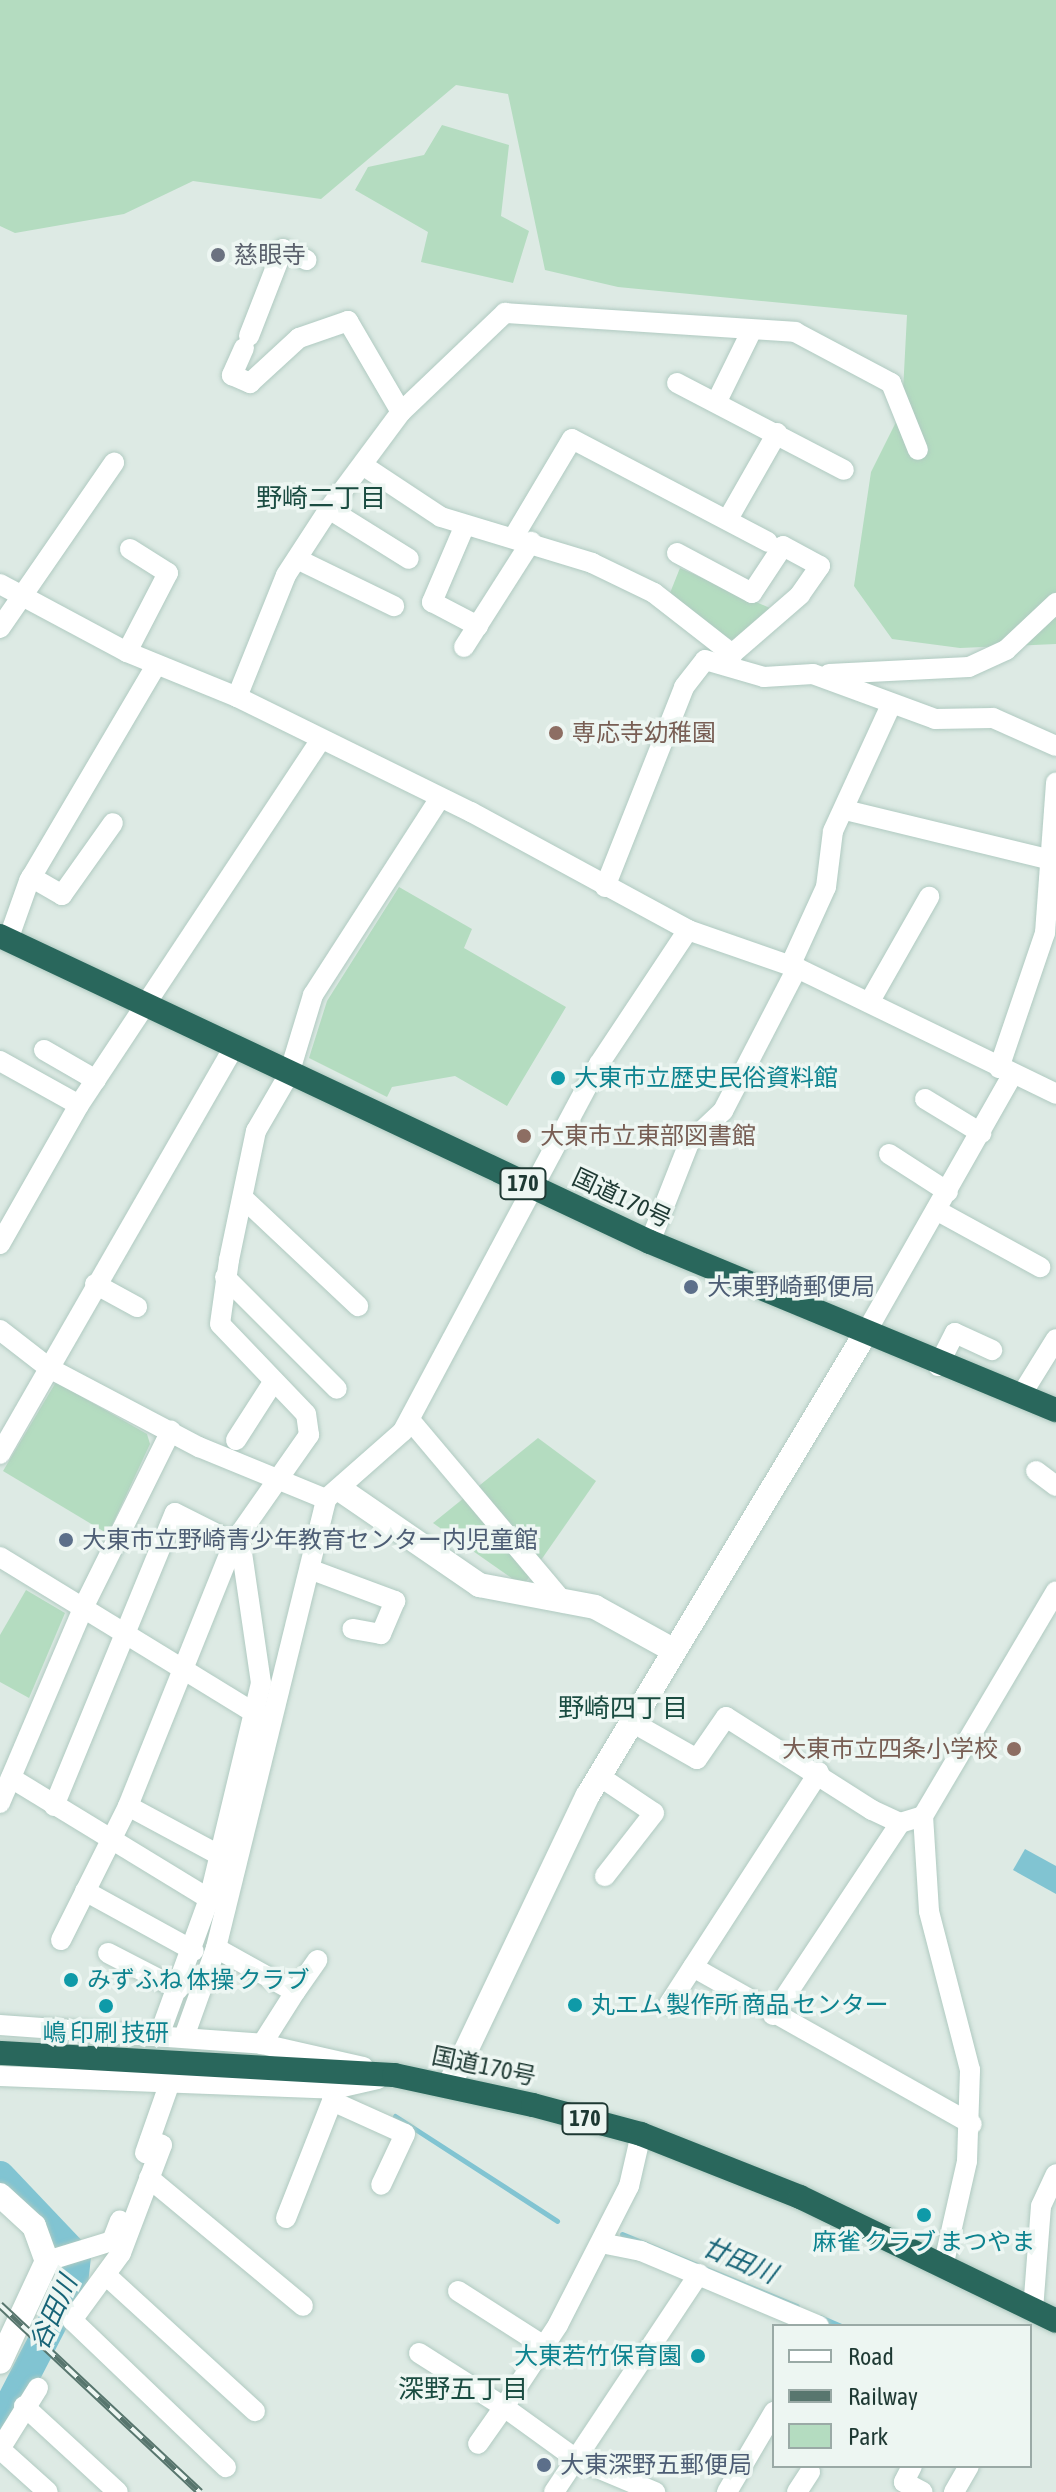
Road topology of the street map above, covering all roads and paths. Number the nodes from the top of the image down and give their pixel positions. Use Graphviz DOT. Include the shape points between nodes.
graph roads {
  1 [pos="307,260"];
  2 [pos="752,330"];
  3 [pos="677,383"];
  4 [pos="717,401"];
  5 [pos="401,412"];
  6 [pos="777,433"];
  7 [pos="918,450"];
  8 [pos="114,463"];
  9 [pos="364,466"];
  10 [pos="844,470"];
  11 [pos="329,509"];
  12 [pos="728,519"];
  13 [pos="465,525"];
  14 [pos="522,540"];
  15 [pos="768,542"];
  16 [pos="130,549"];
  17 [pos="677,553"];
  18 [pos="297,559"];
  19 [pos="409,559"];
  20 [pos="0,584"];
  21 [pos="20,595"];
  22 [pos="1056,603"];
  23 [pos="394,606"];
  24 [pos="478,626"];
  25 [pos="0,628"];
  26 [pos="464,647"];
  27 [pos="127,652"];
  28 [pos="731,659"];
  29 [pos="156,665"];
  30 [pos="813,674"];
  31 [pos="237,697"];
  32 [pos="890,707"];
  33 [pos="319,743"];
  34 [pos="1056,746"];
  35 [pos="1056,782"];
  36 [pos="440,798"];
  37 [pos="845,810"];
  38 [pos="113,823"];
  39 [pos="1052,860"];
  40 [pos="31,877"];
  41 [pos="605,887"];
  42 [pos="929,897"];
  43 [pos="688,930"];
  44 [pos="1050,937"];
  45 [pos="3,940"];
  46 [pos="793,967"];
  47 [pos="870,1001"];
  48 [pos="145,1006"];
  49 [pos="44,1050"];
  50 [pos="232,1050"];
  51 [pos="0,1061"];
  52 [pos="1005,1072"];
  53 [pos="289,1074"];
  54 [pos="96,1080"];
  55 [pos="1056,1094"];
  56 [pos="925,1099"];
  57 [pos="79,1105"];
  58 [pos="981,1133"];
  59 [pos="889,1154"];
  60 [pos="529,1187"];
  61 [pos="948,1192"];
  62 [pos="243,1198"];
  63 [pos="936,1210"];
  64 [pos="2,1237"];
  65 [pos="650,1242"];
  66 [pos="1040,1267"];
  67 [pos="225,1277"];
  68 [pos="95,1284"];
  69 [pos="358,1306"];
  70 [pos="137,1307"];
  71 [pos="0,1330"];
  72 [pos="864,1336"];
  73 [pos="1056,1339"];
  74 [pos="992,1350"];
  75 [pos="938,1366"];
  76 [pos="49,1368"];
  77 [pos="272,1384"];
  78 [pos="337,1389"];
  79 [pos="1020,1397"];
  80 [pos="1056,1410"];
  81 [pos="410,1420"];
  82 [pos="171,1431"];
  83 [pos="236,1440"];
  84 [pos="0,1454"];
  85 [pos="1036,1471"];
  86 [pos="281,1479"];
  87 [pos="1056,1486"];
  88 [pos="333,1494"];
  89 [pos="234,1542"];
  90 [pos="0,1557"];
  91 [pos="312,1570"];
  92 [pos="1056,1591"];
  93 [pos="564,1603"];
  94 [pos="83,1608"];
  95 [pos="352,1629"];
  96 [pos="124,1636"];
  97 [pos="673,1650"];
  98 [pos="182,1671"];
  99 [pos="263,1718"];
  100 [pos="630,1721"];
  101 [pos="819,1772"];
  102 [pos="599,1776"];
  103 [pos="11,1778"];
  104 [pos="0,1803"];
  105 [pos="54,1806"];
  106 [pos="128,1806"];
  107 [pos="923,1816"];
  108 [pos="900,1823"];
  109 [pos="110,1842"];
  110 [pos="221,1856"];
  111 [pos="605,1876"];
  112 [pos="85,1891"];
  113 [pos="209,1899"];
  114 [pos="61,1940"];
  115 [pos="216,1948"];
  116 [pos="194,1951"];
  117 [pos="108,1953"];
  118 [pos="317,1960"];
  119 [pos="693,1967"];
  120 [pos="178,1989"];
  121 [pos="295,1992"];
  122 [pos="669,2004"];
  123 [pos="773,2015"];
  124 [pos="0,2025"];
  125 [pos="159,2036"];
  126 [pos="184,2037"];
  127 [pos="262,2044"];
  128 [pos="0,2053"];
  129 [pos="394,2075"];
  130 [pos="0,2076"];
  131 [pos="169,2085"];
  132 [pos="449,2086"];
  133 [pos="333,2095"];
  134 [pos="972,2124"];
  135 [pos="641,2134"];
  136 [pos="150,2140"];
  137 [pos="1056,2174"];
  138 [pos="149,2178"];
  139 [pos="381,2185"];
  140 [pos="0,2195"];
  141 [pos="286,2218"];
  142 [pos="601,2243"];
  143 [pos="47,2261"];
  144 [pos="943,2267"];
  145 [pos="699,2274"];
  146 [pos="108,2277"];
  147 [pos="458,2291"];
  148 [pos="303,2306"];
  149 [pos="1033,2310"];
  150 [pos="1056,2321"];
  151 [pos="814,2324"];
  152 [pos="544,2346"];
  153 [pos="419,2353"];
  154 [pos="0,2362"];
  155 [pos="38,2388"];
  156 [pos="24,2406"];
  157 [pos="504,2407"];
  158 [pos="255,2411"];
  159 [pos="772,2416"];
  160 [pos="478,2444"];
  161 [pos="0,2449"];
  162 [pos="576,2459"];
  163 [pos="226,2467"];
  164 [pos="911,2468"];
  165 [pos="968,2468"];
  166 [pos="810,2472"];
  167 [pos="737,2488"];
  168 [pos="48,2492"];
  169 [pos="118,2492"];
  170 [pos="555,2492"];
  171 [pos="655,2492"];
  172 [pos="797,2492"];
  173 [pos="923,2492"];
  174 [pos="954,2492"];
  1 -- 5 [label="street" via="283,249 232,375 250,383 299,338 348,321 365,340"];
  2 -- 4 [label="street"];
  2 -- 5 [label="street" via="505,313"];
  2 -- 7 [label="street" via="795,332 891,383"];
  3 -- 4 [label="street"];
  4 -- 6 [label="street"];
  5 -- 9 [label="street"];
  6 -- 10 [label="street"];
  6 -- 12 [label="street"];
  8 -- 21 [label="street"];
  9 -- 11 [label="street"];
  9 -- 13 [label="street" via="415,505"];
  11 -- 18 [label="street"];
  11 -- 19 [label="street"];
  12 -- 14 [label="street" via="572,439"];
  12 -- 15 [label="street"];
  13 -- 14 [label="street"];
  13 -- 24 [label="street" via="432,602"];
  14 -- 24 [label="street"];
  14 -- 28 [label="street" via="654,593"];
  16 -- 27 [label="street" via="168,573"];
  17 -- 28 [label="street" via="752,593 783,546 820,566 800,595"];
  18 -- 23 [label="street"];
  18 -- 31 [label="street" via="265,618"];
  20 -- 21 [label="street"];
  21 -- 25 [label="street"];
  21 -- 27 [label="street"];
  22 -- 30 [label="street" via="1006,650 969,667"];
  24 -- 26 [label="street"];
  27 -- 29 [label="street"];
  28 -- 30 [label="street" via="764,677"];
  28 -- 41 [label="street" via="695,667"];
  29 -- 31 [label="street"];
  29 -- 40 [label="street"];
  30 -- 32 [label="street"];
  31 -- 33 [label="street"];
  32 -- 34 [label="street" via="935,719 993,718"];
  32 -- 37 [label="street"];
  33 -- 36 [label="street"];
  33 -- 48 [label="street"];
  35 -- 39 [label="street"];
  36 -- 41 [label="street"];
  36 -- 53 [label="street" via="313,995"];
  37 -- 39 [label="street"];
  37 -- 46 [label="street" via="833,831 826,887"];
  38 -- 40 [label="street" via="62,895"];
  39 -- 44 [label="street"];
  40 -- 45 [label="street"];
  41 -- 43 [label="street"];
  42 -- 47 [label="street"];
  43 -- 46 [label="street"];
  43 -- 60 [label="street"];
  44 -- 52 [label="street"];
  45 -- 48 [label="highway, 国道170号 / 170"];
  46 -- 47 [label="street"];
  46 -- 65 [label="street" via="723,1111 689,1143"];
  47 -- 52 [label="street"];
  48 -- 50 [label="highway, 国道170号 / 170"];
  48 -- 54 [label="street"];
  49 -- 54 [label="street"];
  50 -- 53 [label="highway, 国道170号 / 170"];
  50 -- 68 [label="street"];
  51 -- 57 [label="street"];
  52 -- 55 [label="street"];
  52 -- 58 [label="street"];
  53 -- 60 [label="highway, 国道170号 / 170"];
  53 -- 62 [label="street" via="256,1131"];
  54 -- 57 [label="street"];
  56 -- 58 [label="street"];
  57 -- 64 [label="street"];
  58 -- 61 [label="street"];
  59 -- 61 [label="street"];
  60 -- 65 [label="highway, 国道170号 / 170"];
  60 -- 81 [label="street"];
  61 -- 63 [label="street"];
  62 -- 67 [label="street"];
  62 -- 69 [label="street"];
  63 -- 66 [label="street"];
  63 -- 72 [label="street"];
  65 -- 72 [label="highway, 国道170号 / 170"];
  67 -- 77 [label="street" via="220,1324"];
  67 -- 78 [label="street"];
  68 -- 70 [label="street"];
  68 -- 76 [label="street"];
  71 -- 76 [label="street"];
  72 -- 75 [label="highway, 国道170号 / 170"];
  72 -- 97 [label="street"];
  73 -- 79 [label="street"];
  74 -- 75 [label="street" via="955,1333"];
  75 -- 79 [label="highway, 国道170号 / 170"];
  76 -- 82 [label="street"];
  76 -- 84 [label="street"];
  77 -- 83 [label="street"];
  77 -- 86 [label="street" via="312,1423"];
  79 -- 80 [label="highway, 国道170号 / 170"];
  81 -- 88 [label="street"];
  81 -- 93 [label="street"];
  82 -- 86 [label="street"];
  82 -- 94 [label="street"];
  85 -- 87 [label="street"];
  86 -- 88 [label="street"];
  86 -- 89 [label="street"];
  88 -- 91 [label="street"];
  88 -- 93 [label="street" via="479,1585"];
  89 -- 96 [label="street" via="175,1513"];
  89 -- 98 [label="street"];
  89 -- 99 [label="street" via="241,1546"];
  90 -- 94 [label="street"];
  91 -- 95 [label="street" via="395,1601 381,1634"];
  91 -- 99 [label="street"];
  92 -- 107 [label="street"];
  93 -- 97 [label="street" via="619,1617"];
  94 -- 96 [label="street"];
  94 -- 103 [label="street"];
  96 -- 98 [label="street"];
  96 -- 105 [label="street"];
  97 -- 100 [label="street"];
  98 -- 99 [label="street"];
  98 -- 106 [label="street"];
  99 -- 110 [label="street"];
  99 -- 115 [label="street"];
  100 -- 101 [label="street" via="697,1759 726,1717"];
  100 -- 102 [label="street"];
  101 -- 108 [label="street"];
  101 -- 119 [label="street"];
  102 -- 111 [label="street" via="654,1813"];
  102 -- 132 [label="street"];
  103 -- 104 [label="street"];
  103 -- 105 [label="street"];
  105 -- 109 [label="street"];
  106 -- 109 [label="street"];
  106 -- 110 [label="street"];
  107 -- 108 [label="street"];
  107 -- 134 [label="street" via="929,1911 970,2070"];
  108 -- 123 [label="street"];
  109 -- 112 [label="street"];
  109 -- 113 [label="street"];
  110 -- 113 [label="street"];
  112 -- 114 [label="street"];
  112 -- 116 [label="street"];
  113 -- 116 [label="street"];
  115 -- 121 [label="street"];
  115 -- 126 [label="street"];
  116 -- 120 [label="street"];
  117 -- 120 [label="street"];
  118 -- 121 [label="street"];
  119 -- 122 [label="street"];
  119 -- 123 [label="street"];
  120 -- 125 [label="street"];
  121 -- 127 [label="street"];
  123 -- 134 [label="street"];
  124 -- 125 [label="street"];
  125 -- 126 [label="street"];
  126 -- 127 [label="street"];
  127 -- 129 [label="street"];
  128 -- 129 [label="highway, 国道170号 / 170"];
  129 -- 132 [label="highway, 国道170号 / 170"];
  129 -- 133 [label="street"];
  130 -- 131 [label="street"];
  131 -- 133 [label="street"];
  131 -- 136 [label="street"];
  132 -- 135 [label="highway, 国道170号 / 170"];
  133 -- 139 [label="street" via="405,2134"];
  133 -- 141 [label="street"];
  134 -- 144 [label="street" via="953,2249"];
  135 -- 142 [label="street" via="629,2186"];
  135 -- 144 [label="highway, 国道170号 / 170" via="800,2197"];
  136 -- 138 [label="street" via="162,2145"];
  136 -- 143 [label="street" via="104,2245"];
  137 -- 149 [label="street" via="1041,2206"];
  138 -- 146 [label="street"];
  138 -- 148 [label="street"];
  140 -- 143 [label="street" via="34,2226"];
  142 -- 145 [label="street"];
  142 -- 152 [label="street"];
  143 -- 154 [label="street"];
  144 -- 149 [label="highway, 国道170号 / 170"];
  145 -- 151 [label="street"];
  145 -- 162 [label="street"];
  146 -- 158 [label="street"];
  146 -- 163 [label="street" via="72,2320"];
  147 -- 152 [label="street"];
  149 -- 150 [label="highway, 国道170号 / 170"];
  152 -- 157 [label="street"];
  153 -- 157 [label="street"];
  155 -- 156 [label="street"];
  156 -- 161 [label="street"];
  156 -- 169 [label="street"];
  157 -- 160 [label="street"];
  157 -- 162 [label="street"];
  159 -- 167 [label="street"];
  161 -- 168 [label="street"];
  162 -- 170 [label="street"];
  162 -- 171 [label="street"];
  164 -- 173 [label="street" via="904,2482"];
  165 -- 174 [label="street"];
  166 -- 172 [label="street"];
}
